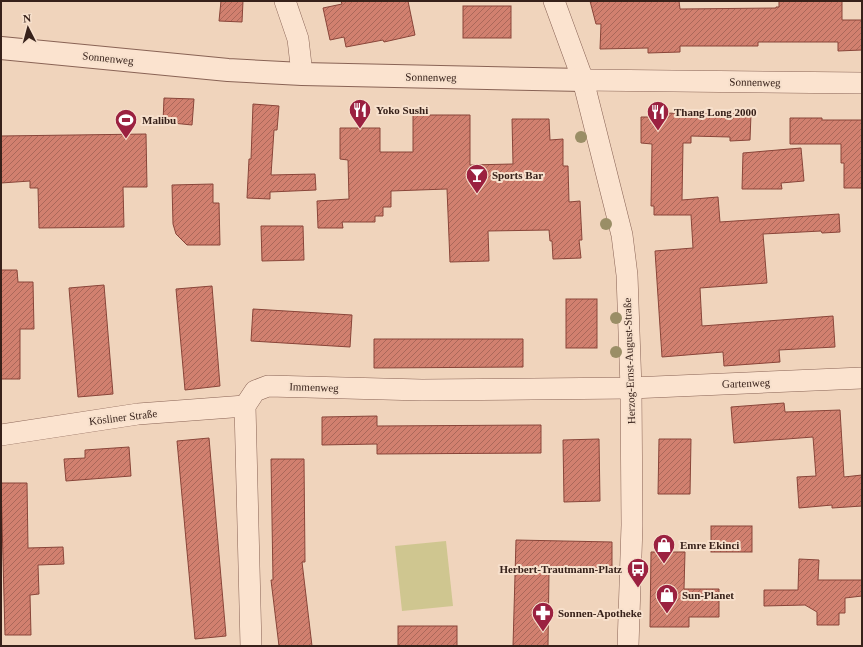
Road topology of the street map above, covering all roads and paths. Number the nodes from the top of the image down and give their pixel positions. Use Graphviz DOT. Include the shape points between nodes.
graph roads {
  1 [pos="284,1"];
  2 [pos="554,1"];
  3 [pos="1,48"];
  4 [pos="302,74"];
  5 [pos="583,80"];
  6 [pos="862,83"];
  7 [pos="862,378"];
  8 [pos="631,388"];
  9 [pos="245,406"];
  10 [pos="1,435"];
  11 [pos="251,646"];
  12 [pos="628,646"];
  1 -- 4 [label="street" via="298,39"];
  2 -- 5 [label="street, Herzog-Ernst-August-Straße"];
  3 -- 4 [label="street, Sonnenweg" via="228,70"];
  4 -- 5 [label="street, Sonnenweg"];
  5 -- 6 [label="street, Sonnenweg"];
  5 -- 8 [label="street, Herzog-Ernst-August-Straße" via="622,235 627,275"];
  7 -- 8 [label="street, Gartenweg"];
  8 -- 9 [label="street, Immenweg" via="422,390 268,386 255,391"];
  8 -- 12 [label="street, Herzog-Ernst-August-Straße" via="632,526"];
  9 -- 10 [label="street, Kösliner Straße" via="138,414"];
  9 -- 11 [label="street"];
}
